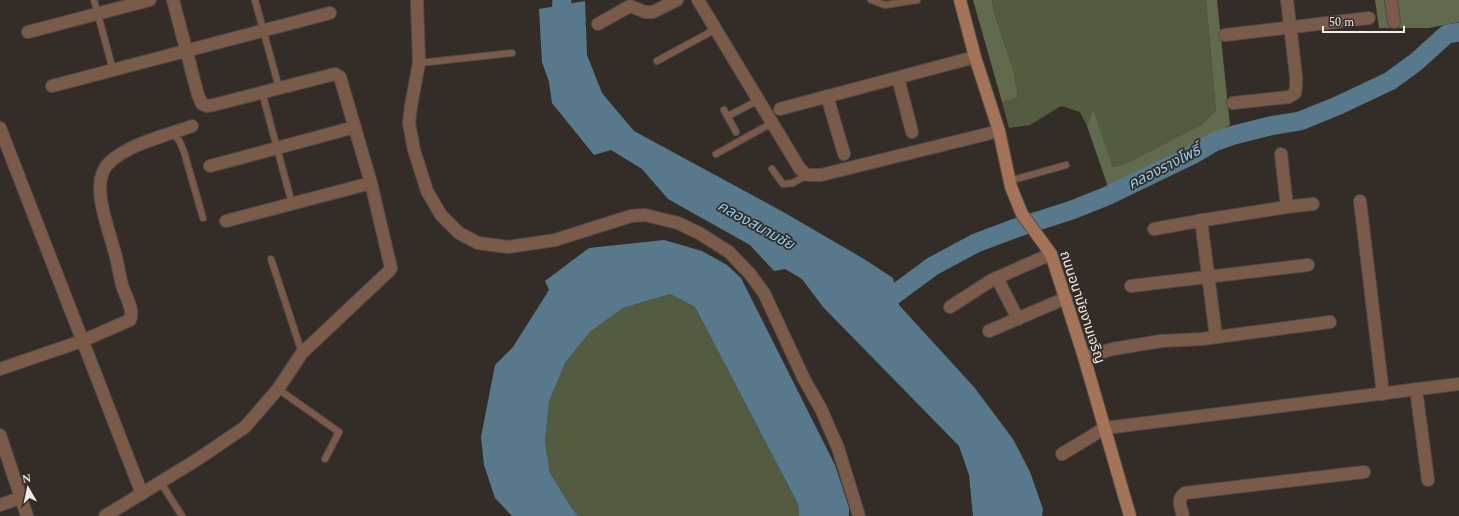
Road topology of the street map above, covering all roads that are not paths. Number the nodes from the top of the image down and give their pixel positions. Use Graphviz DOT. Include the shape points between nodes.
graph roads {
  1 [pos="94,0"];
  2 [pos="150,0"];
  3 [pos="173,0"];
  4 [pos="255,0"];
  5 [pos="417,0"];
  6 [pos="677,0"];
  7 [pos="698,0"];
  8 [pos="871,0"];
  9 [pos="917,0"];
  10 [pos="960,0"];
  11 [pos="1287,0"];
  12 [pos="1391,0"];
  13 [pos="330,13"];
  14 [pos="98,14"];
  15 [pos="1369,18"];
  16 [pos="1394,22"];
  17 [pos="598,24"];
  18 [pos="1290,28"];
  19 [pos="716,29"];
  20 [pos="263,30"];
  21 [pos="28,32"];
  22 [pos="1225,35"];
  23 [pos="186,50"];
  24 [pos="512,53"];
  25 [pos="975,57"];
  26 [pos="657,60"];
  27 [pos="419,63"];
  28 [pos="113,70"];
  29 [pos="898,78"];
  30 [pos="52,86"];
  31 [pos="279,88"];
  32 [pos="262,92"];
  33 [pos="827,96"];
  34 [pos="758,100"];
  35 [pos="1233,103"];
  36 [pos="780,109"];
  37 [pos="772,123"];
  38 [pos="192,126"];
  39 [pos="355,127"];
  40 [pos="0,128"];
  41 [pos="999,131"];
  42 [pos="736,132"];
  43 [pos="912,132"];
  44 [pos="173,133"];
  45 [pos="278,148"];
  46 [pos="716,154"];
  47 [pos="844,154"];
  48 [pos="1281,154"];
  49 [pos="1066,165"];
  50 [pos="210,166"];
  51 [pos="772,169"];
  52 [pos="807,175"];
  53 [pos="1009,181"];
  54 [pos="371,183"];
  55 [pos="1360,201"];
  56 [pos="292,204"];
  57 [pos="1313,204"];
  58 [pos="1287,207"];
  59 [pos="203,218"];
  60 [pos="1201,220"];
  61 [pos="226,221"];
  62 [pos="1154,229"];
  63 [pos="1051,254"];
  64 [pos="271,259"];
  65 [pos="1308,265"];
  66 [pos="1209,277"];
  67 [pos="997,278"];
  68 [pos="1131,286"];
  69 [pos="1066,298"];
  70 [pos="950,307"];
  71 [pos="1018,319"];
  72 [pos="1330,322"];
  73 [pos="989,331"];
  74 [pos="1216,337"];
  75 [pos="82,341"];
  76 [pos="302,353"];
  77 [pos="1084,357"];
  78 [pos="0,369"];
  79 [pos="1459,384"];
  80 [pos="278,389"];
  81 [pos="1416,390"];
  82 [pos="1383,394"];
  83 [pos="1105,428"];
  84 [pos="0,435"];
  85 [pos="1062,454"];
  86 [pos="325,459"];
  87 [pos="1364,472"];
  88 [pos="1428,480"];
  89 [pos="161,482"];
  90 [pos="142,494"];
  91 [pos="14,500"];
  92 [pos="0,505"];
  93 [pos="26,516"];
  94 [pos="105,516"];
  95 [pos="182,516"];
  96 [pos="859,516"];
  97 [pos="1130,516"];
  98 [pos="1183,516"];
  1 -- 14 [label="lane"];
  2 -- 14 [label="street"];
  3 -- 23 [label="street"];
  4 -- 20 [label="lane"];
  5 -- 27 [label="street"];
  6 -- 17 [label="street" via="653,12 645,12 630,6"];
  7 -- 19 [label="street"];
  8 -- 9 [label="lane" via="885,5"];
  10 -- 25 [label="street, ถนนอนามัยงามเจริญ"];
  11 -- 18 [label="street"];
  12 -- 16 [label="street"];
  13 -- 20 [label="street"];
  14 -- 21 [label="street"];
  14 -- 28 [label="lane"];
  15 -- 18 [label="street"];
  18 -- 22 [label="street"];
  18 -- 35 [label="street" via="1296,76 1295,93 1290,97"];
  19 -- 26 [label="lane"];
  19 -- 34 [label="street"];
  20 -- 23 [label="street"];
  20 -- 31 [label="lane"];
  23 -- 28 [label="street"];
  23 -- 32 [label="street" via="202,104 208,106"];
  24 -- 27 [label="lane"];
  25 -- 29 [label="street"];
  25 -- 41 [label="street, ถนนอนามัยงามเจริญ"];
  27 -- 96 [label="street" via="409,123 414,150 427,191 441,215 458,232 478,243 508,247 555,240 631,216 660,217 678,222 700,233 728,252 750,274 764,294 821,409 838,448"];
  28 -- 30 [label="street"];
  29 -- 33 [label="street"];
  29 -- 43 [label="street"];
  31 -- 32 [label="street"];
  31 -- 39 [label="street" via="337,74"];
  32 -- 45 [label="lane"];
  33 -- 36 [label="street"];
  33 -- 47 [label="street"];
  34 -- 37 [label="street"];
  34 -- 42 [label="lane" via="726,113"];
  37 -- 46 [label="lane"];
  37 -- 52 [label="street" via="800,169"];
  38 -- 44 [label="street"];
  39 -- 45 [label="street"];
  39 -- 54 [label="street"];
  40 -- 75 [label="street"];
  41 -- 52 [label="street" via="821,175"];
  41 -- 53 [label="street, ถนนอนามัยงามเจริญ"];
  44 -- 59 [label="lane" via="184,152"];
  44 -- 75 [label="street" via="138,145 113,159 103,170 100,195 131,317 128,321"];
  45 -- 50 [label="street"];
  45 -- 56 [label="lane"];
  48 -- 58 [label="street"];
  49 -- 53 [label="lane"];
  51 -- 52 [label="lane" via="783,184 793,184"];
  53 -- 63 [label="street, ถนนอนามัยงามเจริญ" via="1022,214"];
  54 -- 56 [label="street"];
  54 -- 76 [label="street" via="390,269"];
  55 -- 82 [label="street"];
  56 -- 61 [label="street"];
  57 -- 58 [label="street"];
  58 -- 60 [label="street"];
  60 -- 62 [label="street"];
  60 -- 66 [label="street"];
  63 -- 67 [label="street"];
  63 -- 69 [label="street, ถนนอนามัยงามเจริญ"];
  64 -- 76 [label="lane"];
  65 -- 66 [label="street"];
  66 -- 68 [label="street"];
  66 -- 74 [label="street"];
  67 -- 70 [label="street"];
  67 -- 71 [label="street"];
  69 -- 71 [label="street"];
  69 -- 77 [label="street, ถนนอนามัยงามเจริญ"];
  71 -- 73 [label="street"];
  72 -- 74 [label="street"];
  74 -- 77 [label="street" via="1161,341"];
  75 -- 78 [label="street"];
  75 -- 90 [label="street"];
  76 -- 80 [label="street"];
  77 -- 83 [label="street, ถนนอนามัยงามเจริญ"];
  79 -- 81 [label="street"];
  80 -- 86 [label="lane" via="339,432"];
  80 -- 89 [label="street" via="245,427"];
  81 -- 82 [label="street"];
  81 -- 88 [label="street"];
  82 -- 83 [label="street"];
  83 -- 85 [label="street"];
  83 -- 97 [label="street, ถนนอนามัยงามเจริญ"];
  84 -- 93 [label="street"];
  87 -- 98 [label="street" via="1185,493 1179,500"];
  89 -- 90 [label="street"];
  89 -- 95 [label="lane"];
  90 -- 94 [label="street"];
  91 -- 92 [label="street"];
}
